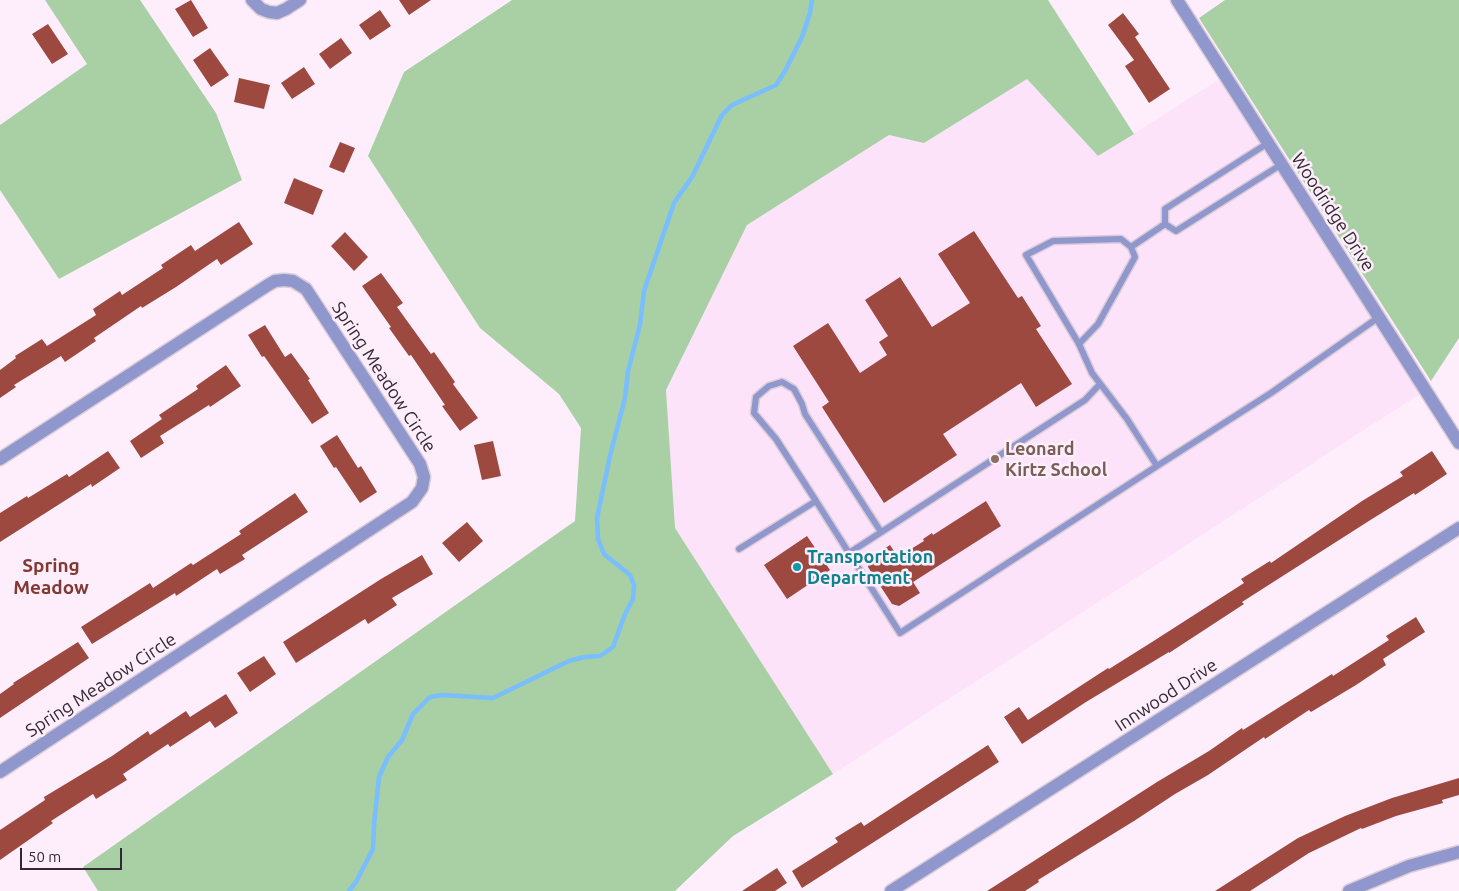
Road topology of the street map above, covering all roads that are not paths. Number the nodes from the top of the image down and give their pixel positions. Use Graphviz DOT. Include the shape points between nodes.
graph roads {
  1 [pos="252,0"];
  2 [pos="300,0"];
  3 [pos="1177,0"];
  4 [pos="1268,143"];
  5 [pos="1282,164"];
  6 [pos="1166,224"];
  7 [pos="1131,247"];
  8 [pos="1379,317"];
  9 [pos="1079,344"];
  10 [pos="1100,384"];
  11 [pos="1459,443"];
  12 [pos="0,459"];
  13 [pos="1157,466"];
  14 [pos="816,501"];
  15 [pos="1459,528"];
  16 [pos="882,532"];
  17 [pos="739,549"];
  18 [pos="849,553"];
  19 [pos="0,772"];
  20 [pos="1459,852"];
  21 [pos="891,891"];
  22 [pos="1349,891"];
  1 -- 2 [label="street" via="261,9 277,13"];
  3 -- 4 [label="street, Woodridge Drive"];
  4 -- 5 [label="street, Woodridge Drive"];
  4 -- 6 [label="lane" via="1165,209"];
  5 -- 6 [label="lane" via="1176,231"];
  5 -- 8 [label="street, Woodridge Drive"];
  6 -- 7 [label="lane"];
  7 -- 9 [label="lane" via="1135,257 1098,324"];
  7 -- 9 [label="lane" via="1121,239 1053,241 1026,255"];
  8 -- 11 [label="street, Woodridge Drive"];
  8 -- 13 [label="lane" via="1271,393"];
  9 -- 10 [label="lane"];
  10 -- 13 [label="lane"];
  10 -- 16 [label="lane" via="1085,400"];
  12 -- 19 [label="street, Spring Meadow Circle" via="274,281 284,280 306,289 420,464 424,477 422,488 412,502"];
  13 -- 18 [label="lane" via="900,633"];
  14 -- 16 [label="lane" via="776,439 754,413 756,397 769,386 782,382 794,389 805,414"];
  14 -- 17 [label="lane"];
  14 -- 18 [label="lane"];
  15 -- 21 [label="street, Innwood Drive"];
  16 -- 18 [label="lane"];
  20 -- 22 [label="street" via="1409,866"];
}
